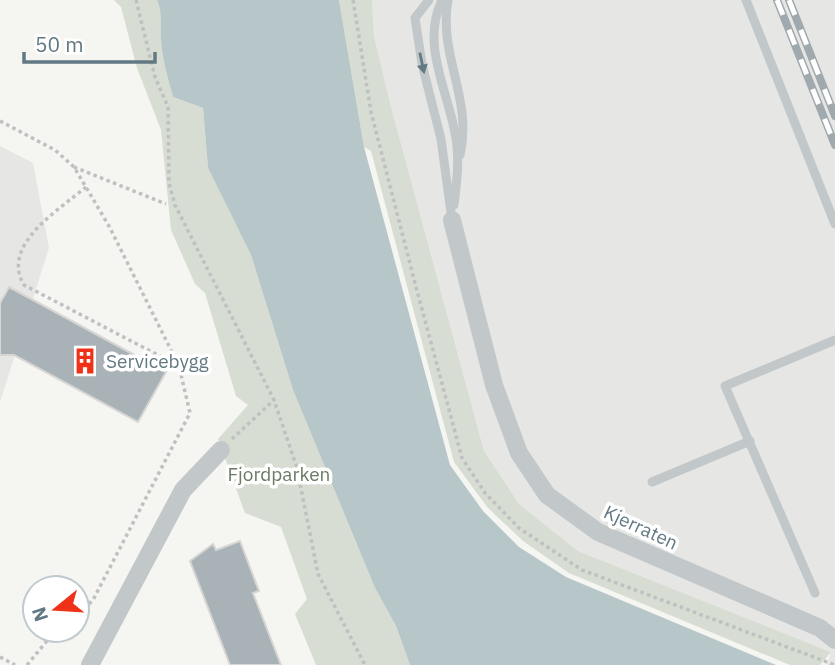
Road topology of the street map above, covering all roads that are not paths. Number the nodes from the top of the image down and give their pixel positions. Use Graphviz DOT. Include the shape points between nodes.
graph roads {
  1 [pos="429,0"];
  2 [pos="442,0"];
  3 [pos="448,0"];
  4 [pos="746,0"];
  5 [pos="458,164"];
  6 [pos="453,220"];
  7 [pos="835,224"];
  8 [pos="835,340"];
  9 [pos="750,442"];
  10 [pos="221,450"];
  11 [pos="652,482"];
  12 [pos="815,593"];
  13 [pos="835,640"];
  14 [pos="90,665"];
  1 -- 6 [label="lane, one-way" via="415,18 442,139"];
  2 -- 5 [label="lane" via="433,19 433,43 456,136"];
  3 -- 5 [label="lane" via="446,37 465,132"];
  4 -- 7 [label="lane"];
  5 -- 6 [label="lane"];
  6 -- 13 [label="street, Kjerraten" via="494,385 519,453 547,495 598,533 820,628"];
  8 -- 9 [label="lane" via="725,386"];
  9 -- 11 [label="lane"];
  9 -- 12 [label="lane"];
  10 -- 14 [label="street" via="183,490"];
}
